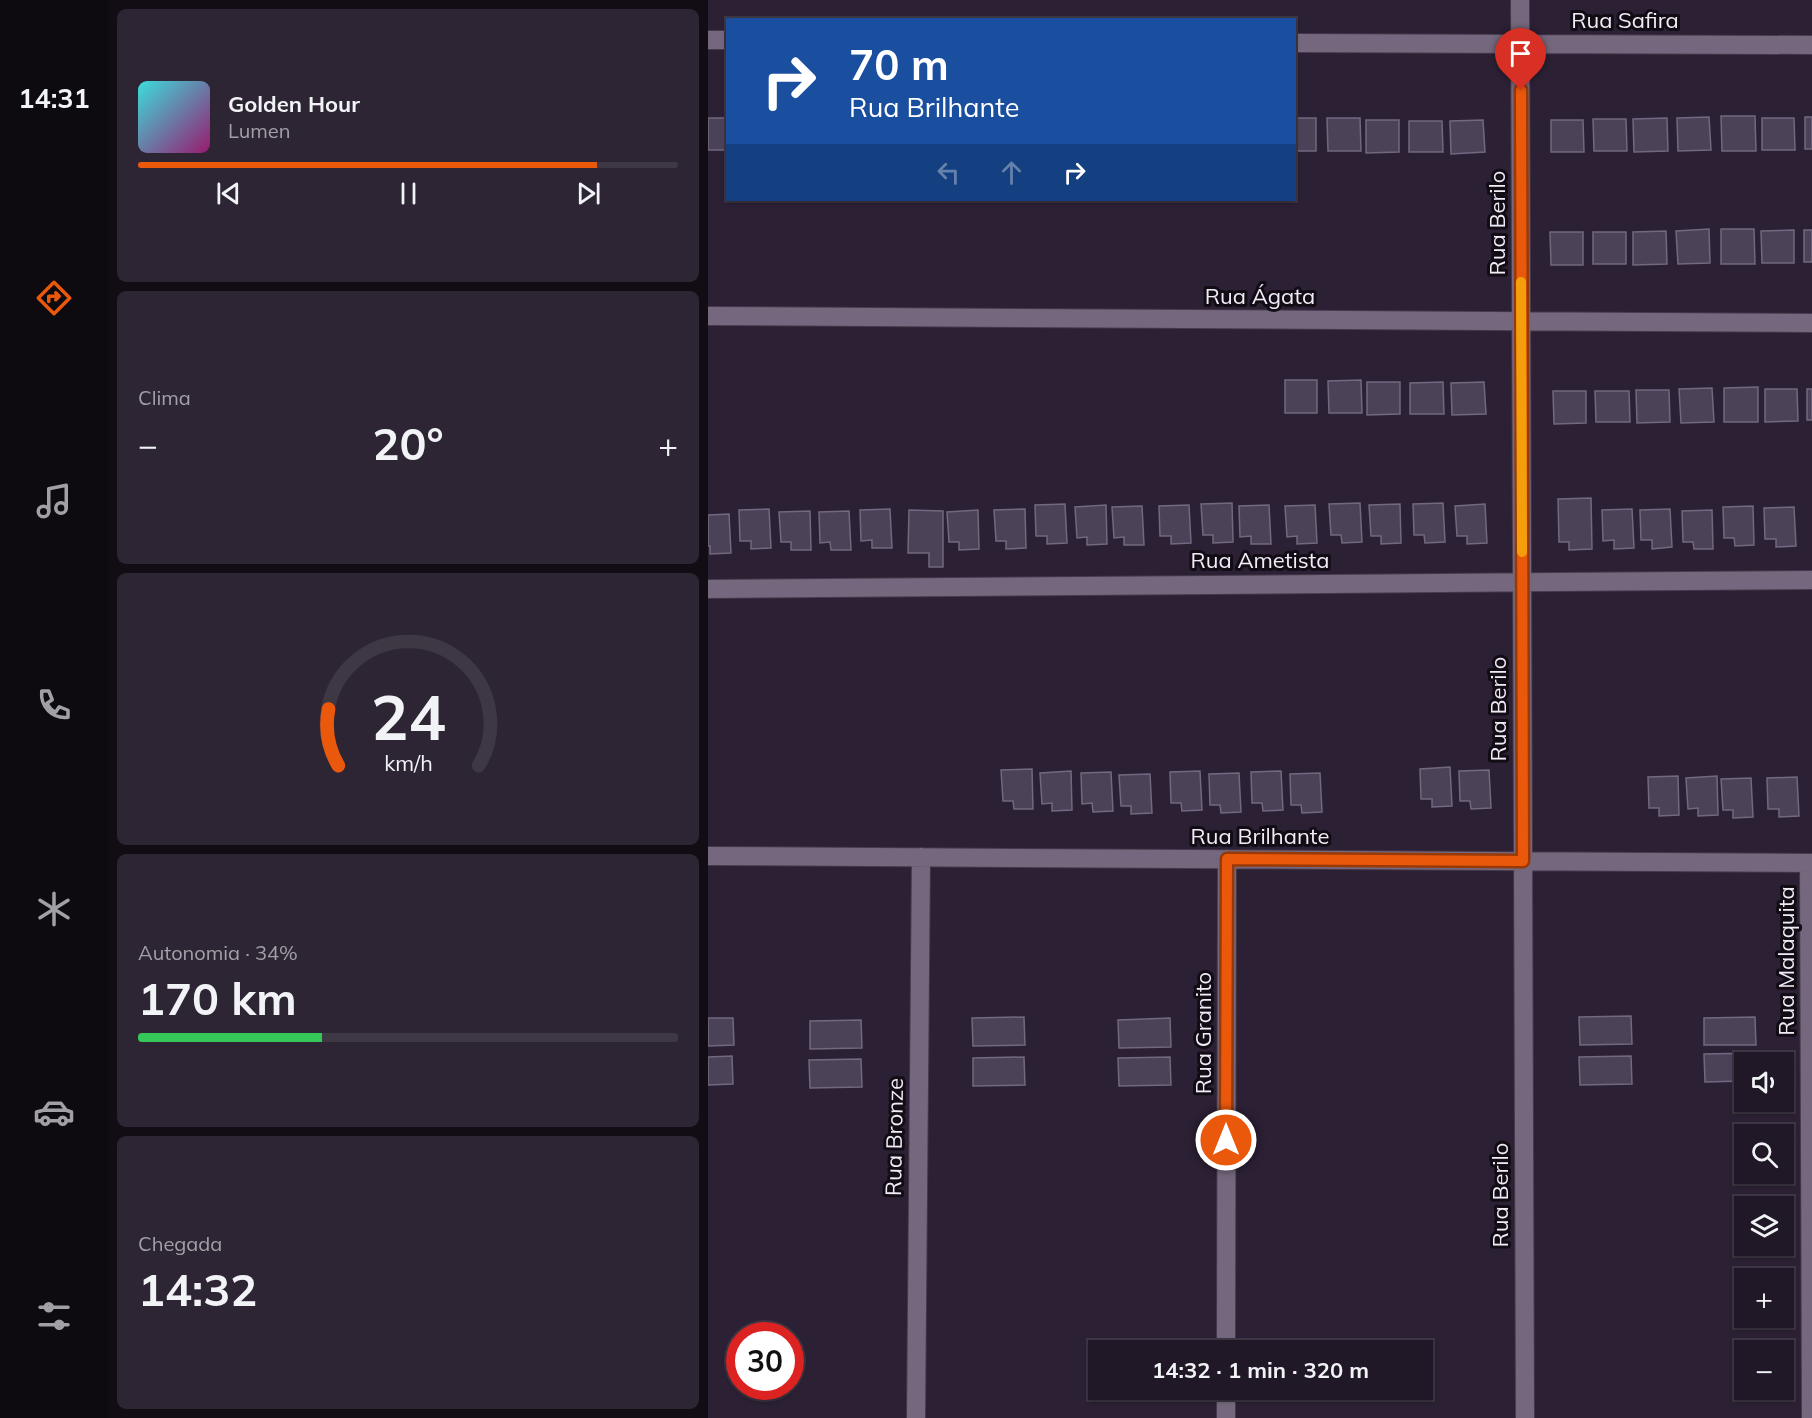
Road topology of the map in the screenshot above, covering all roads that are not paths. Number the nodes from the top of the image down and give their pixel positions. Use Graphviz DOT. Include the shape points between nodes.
graph roads {
  1 [pos="1520,0"];
  2 [pos="708,40"];
  3 [pos="726,40"];
  4 [pos="1296,43"];
  5 [pos="1520,44"];
  6 [pos="1812,45"];
  7 [pos="708,316"];
  8 [pos="1521,321"];
  9 [pos="1812,322"];
  10 [pos="1812,580"];
  11 [pos="1522,582"];
  12 [pos="708,589"];
  13 [pos="708,856"];
  14 [pos="921,857"];
  15 [pos="1227,859"];
  16 [pos="1523,861"];
  17 [pos="1811,863"];
  18 [pos="1226,1340"];
  19 [pos="1226,1400"];
  20 [pos="916,1418"];
  21 [pos="1226,1418"];
  22 [pos="1525,1418"];
  23 [pos="1811,1418"];
  1 -- 5 [label="street, Rua Berilo"];
  2 -- 3 [label="street"];
  4 -- 5 [label="street, Rua Safira"];
  5 -- 6 [label="street, Rua Safira"];
  5 -- 8 [label="street, Rua Berilo"];
  7 -- 8 [label="street, Rua Ágata"];
  8 -- 9 [label="street, Rua Ágata"];
  8 -- 11 [label="street, Rua Berilo"];
  10 -- 11 [label="street, Rua Ametista"];
  11 -- 12 [label="street, Rua Ametista"];
  11 -- 16 [label="street, Rua Berilo"];
  13 -- 14 [label="street, Rua Brilhante"];
  14 -- 15 [label="street, Rua Brilhante"];
  14 -- 20 [label="street, Rua Bronze"];
  15 -- 16 [label="street, Rua Brilhante"];
  15 -- 18 [label="street, Rua Granito"];
  16 -- 17 [label="street, Rua Brilhante"];
  16 -- 22 [label="street, Rua Berilo"];
  17 -- 23 [label="street, Rua Malaquita"];
  19 -- 21 [label="street"];
}
